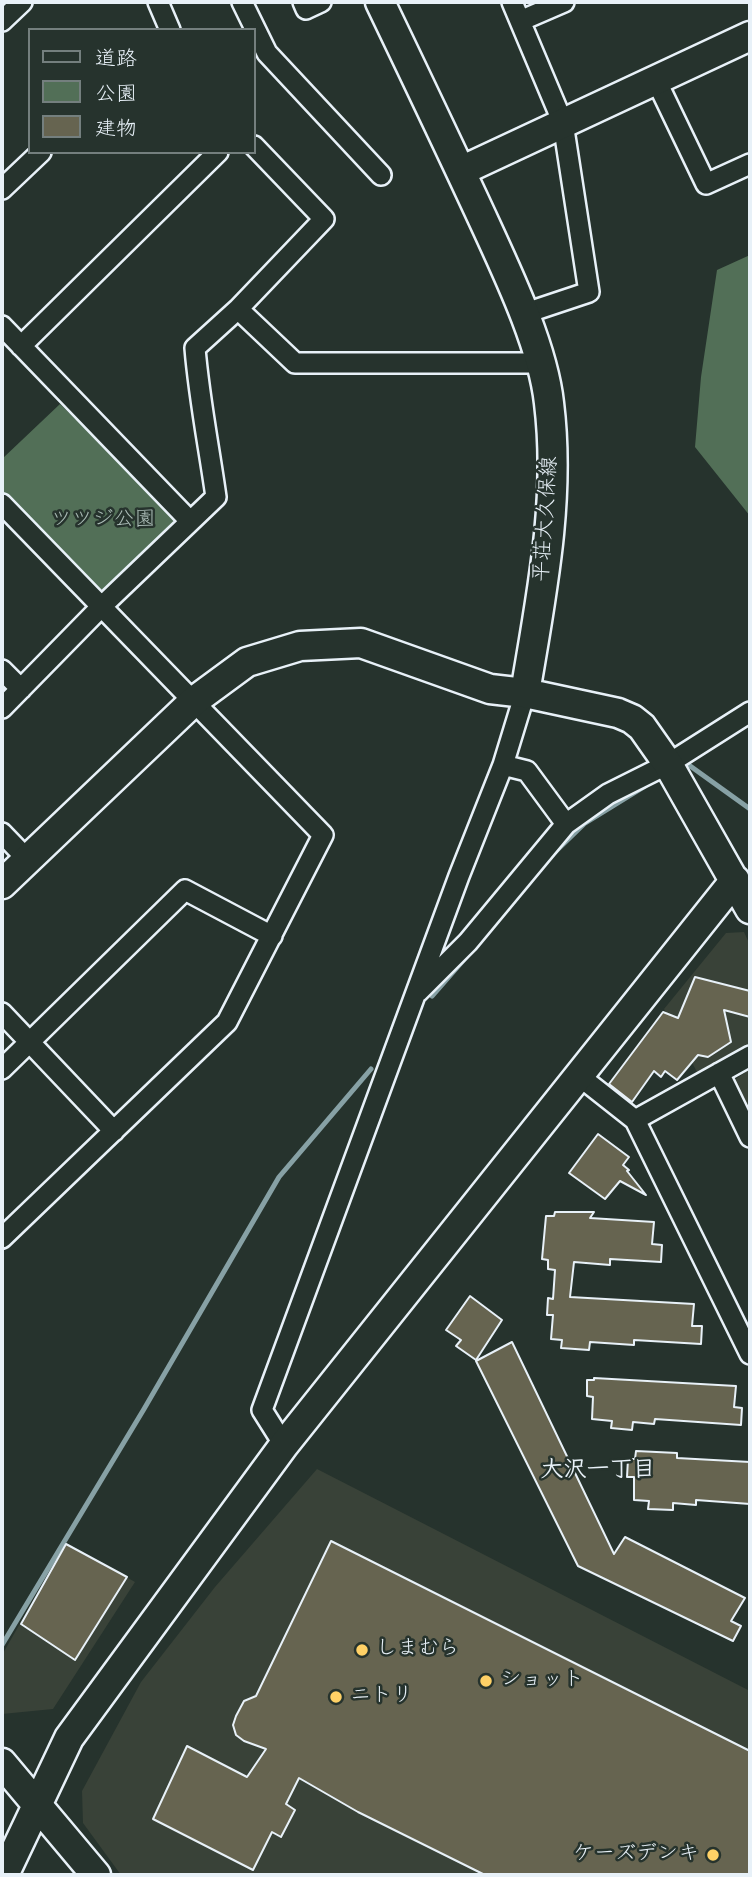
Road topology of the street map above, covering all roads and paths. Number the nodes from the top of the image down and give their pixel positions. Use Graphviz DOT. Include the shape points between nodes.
graph roads {
  1 [pos="22,2"];
  2 [pos="158,2"];
  3 [pos="242,2"];
  4 [pos="303,2"];
  5 [pos="321,2"];
  6 [pos="380,2"];
  7 [pos="512,2"];
  8 [pos="564,2"];
  9 [pos="2,21"];
  10 [pos="520,21"];
  11 [pos="169,28"];
  12 [pos="255,28"];
  13 [pos="256,31"];
  14 [pos="750,36"];
  15 [pos="656,80"];
  16 [pos="563,123"];
  17 [pos="256,148"];
  18 [pos="39,154"];
  19 [pos="216,154"];
  20 [pos="750,164"];
  21 [pos="461,171"];
  22 [pos="381,176"];
  23 [pos="2,189"];
  24 [pos="238,309"];
  25 [pos="523,314"];
  26 [pos="2,326"];
  27 [pos="21,346"];
  28 [pos="540,363"];
  29 [pos="2,504"];
  30 [pos="190,521"];
  31 [pos="101,607"];
  32 [pos="2,670"];
  33 [pos="21,689"];
  34 [pos="525,693"];
  35 [pos="194,701"];
  36 [pos="2,708"];
  37 [pos="750,712"];
  38 [pos="668,764"];
  39 [pos="503,765"];
  40 [pos="566,824"];
  41 [pos="2,833"];
  42 [pos="28,860"];
  43 [pos="735,880"];
  44 [pos="2,884"];
  45 [pos="750,909"];
  46 [pos="272,936"];
  47 [pos="414,996"];
  48 [pos="2,1013"];
  49 [pos="30,1042"];
  50 [pos="750,1056"];
  51 [pos="2,1069"];
  52 [pos="719,1073"];
  53 [pos="578,1075"];
  54 [pos="635,1120"];
  55 [pos="114,1131"];
  56 [pos="750,1137"];
  57 [pos="2,1238"];
  58 [pos="750,1353"];
  59 [pos="284,1445"];
  60 [pos="2,1763"];
  61 [pos="36,1806"];
  62 [pos="4,1875"];
  63 [pos="96,1875"];
  1 -- 9 [label="street"];
  2 -- 11 [label="street"];
  3 -- 12 [label="street"];
  4 -- 5 [label="street" via="306,9"];
  6 -- 21 [label="street, 平荘大久保線"];
  7 -- 10 [label="street"];
  8 -- 10 [label="street"];
  10 -- 16 [label="street"];
  13 -- 22 [label="street" via="267,53"];
  14 -- 15 [label="street"];
  15 -- 16 [label="street"];
  15 -- 20 [label="street" via="706,184"];
  16 -- 21 [label="street"];
  16 -- 25 [label="street" via="589,292"];
  17 -- 24 [label="street" via="324,219"];
  18 -- 23 [label="street"];
  19 -- 27 [label="street"];
  21 -- 25 [label="street, 平荘大久保線"];
  24 -- 28 [label="street" via="295,363"];
  24 -- 30 [label="street" via="195,348 216,497"];
  25 -- 28 [label="street, 平荘大久保線"];
  26 -- 27 [label="street"];
  27 -- 30 [label="street"];
  28 -- 34 [label="street, 平荘大久保線" via="549,400 553,493 544,584"];
  29 -- 31 [label="street"];
  30 -- 31 [label="street"];
  31 -- 33 [label="street"];
  31 -- 35 [label="street"];
  32 -- 33 [label="street"];
  33 -- 36 [label="street"];
  34 -- 35 [label="street" via="490,689 361,643 300,646 247,662"];
  34 -- 38 [label="street" via="632,719"];
  34 -- 39 [label="street"];
  35 -- 42 [label="street"];
  35 -- 46 [label="street" via="323,835"];
  37 -- 38 [label="street"];
  38 -- 40 [label="street" via="608,794"];
  38 -- 43 [label="street"];
  39 -- 40 [label="street" via="527,771"];
  39 -- 47 [label="street"];
  40 -- 47 [label="street" via="468,942"];
  41 -- 42 [label="street"];
  42 -- 44 [label="street"];
  43 -- 45 [label="street"];
  43 -- 53 [label="street"];
  46 -- 49 [label="street" via="185,890"];
  46 -- 55 [label="street" via="227,1022"];
  47 -- 59 [label="street" via="262,1410"];
  48 -- 49 [label="street"];
  49 -- 51 [label="street"];
  49 -- 55 [label="street"];
  50 -- 52 [label="street"];
  52 -- 54 [label="street"];
  52 -- 56 [label="street"];
  53 -- 54 [label="street"];
  53 -- 59 [label="street"];
  54 -- 58 [label="street"];
  55 -- 57 [label="street"];
  59 -- 61 [label="street" via="69,1738"];
  60 -- 61 [label="street"];
  61 -- 62 [label="street"];
  61 -- 63 [label="street"];
}
